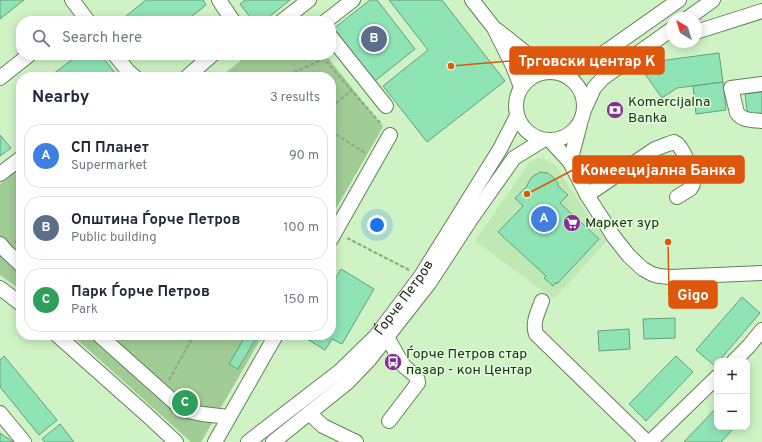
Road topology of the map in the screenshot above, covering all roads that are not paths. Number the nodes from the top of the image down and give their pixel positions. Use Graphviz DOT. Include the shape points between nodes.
graph roads {
  1 [pos="72,0"];
  2 [pos="219,0"];
  3 [pos="309,0"];
  4 [pos="353,0"];
  5 [pos="472,0"];
  6 [pos="679,0"];
  7 [pos="713,0"];
  8 [pos="762,11"];
  9 [pos="696,12"];
  10 [pos="80,16"];
  11 [pos="230,16"];
  12 [pos="288,16"];
  13 [pos="332,16"];
  14 [pos="494,28"];
  15 [pos="702,30"];
  16 [pos="666,33"];
  17 [pos="666,42"];
  18 [pos="336,43"];
  19 [pos="641,51"];
  20 [pos="23,60"];
  21 [pos="118,60"];
  22 [pos="206,60"];
  23 [pos="125,72"];
  24 [pos="193,72"];
  25 [pos="558,73"];
  26 [pos="0,78"];
  27 [pos="762,84"];
  28 [pos="521,87"];
  29 [pos="386,106"];
  30 [pos="585,108"];
  31 [pos="517,116"];
  32 [pos="762,121"];
  33 [pos="580,123"];
  34 [pos="390,135"];
  35 [pos="546,140"];
  36 [pos="16,162"];
  37 [pos="570,162"];
  38 [pos="0,174"];
  39 [pos="587,194"];
  40 [pos="677,197"];
  41 [pos="336,230"];
  42 [pos="0,244"];
  43 [pos="16,260"];
  44 [pos="762,273"];
  45 [pos="0,288"];
  46 [pos="16,300"];
  47 [pos="542,301"];
  48 [pos="762,330"];
  49 [pos="387,337"];
  50 [pos="63,340"];
  51 [pos="105,340"];
  52 [pos="273,340"];
  53 [pos="737,358"];
  54 [pos="714,380"];
  55 [pos="0,412"];
  56 [pos="309,413"];
  57 [pos="229,418"];
  58 [pos="389,421"];
  59 [pos="24,442"];
  60 [pos="176,442"];
  61 [pos="215,442"];
  62 [pos="248,442"];
  63 [pos="273,442"];
  64 [pos="356,442"];
  65 [pos="649,442"];
  1 -- 10 [label="street"];
  2 -- 11 [label="street"];
  3 -- 12 [label="street"];
  4 -- 13 [label="street"];
  5 -- 14 [label="street"];
  6 -- 25 [label="street" via="591,62"];
  7 -- 9 [label="street"];
  8 -- 15 [label="street"];
  14 -- 25 [label="street" via="527,54"];
  14 -- 28 [label="street"];
  16 -- 19 [label="street, Ѓорче Петров"];
  17 -- 19 [label="street"];
  18 -- 29 [label="street"];
  19 -- 30 [label="street, Ѓорче Петров" via="603,78 594,88"];
  20 -- 26 [label="street"];
  21 -- 23 [label="street"];
  22 -- 24 [label="street"];
  25 -- 28 [label="street" via="540,73 529,78"];
  25 -- 30 [label="street" via="569,77 578,85"];
  27 -- 32 [label="street" via="731,88 739,116"];
  28 -- 31 [label="street, Ѓорче Петров" via="516,98"];
  30 -- 33 [label="street, Ѓорче Петров"];
  31 -- 35 [label="street" via="523,127 532,135"];
  31 -- 62 [label="street, Ѓорче Петров" via="500,149 420,276 376,336 340,371"];
  33 -- 35 [label="street, Ѓорче Петров" via="567,136"];
  33 -- 37 [label="street"];
  34 -- 41 [label="street"];
  35 -- 37 [label="street"];
  35 -- 49 [label="street, Ѓорче Петров" via="514,158 430,282"];
  36 -- 38 [label="street"];
  37 -- 39 [label="street"];
  39 -- 40 [label="street" via="655,149 674,142 684,153 693,182 690,189"];
  39 -- 44 [label="street" via="629,256 652,274 670,277"];
  42 -- 43 [label="street"];
  45 -- 46 [label="street"];
  47 -- 65 [label="street" via="534,322 536,334"];
  48 -- 53 [label="street"];
  49 -- 56 [label="street, Ѓорче Петров" via="348,382"];
  49 -- 58 [label="street" via="404,366 417,376 418,380"];
  50 -- 60 [label="street"];
  51 -- 57 [label="street" via="183,410"];
  52 -- 57 [label="street"];
  54 -- 65 [label="street"];
  55 -- 59 [label="street"];
  56 -- 63 [label="street, Ѓорче Петров"];
  56 -- 64 [label="street" via="323,426"];
  57 -- 61 [label="street"];
}
